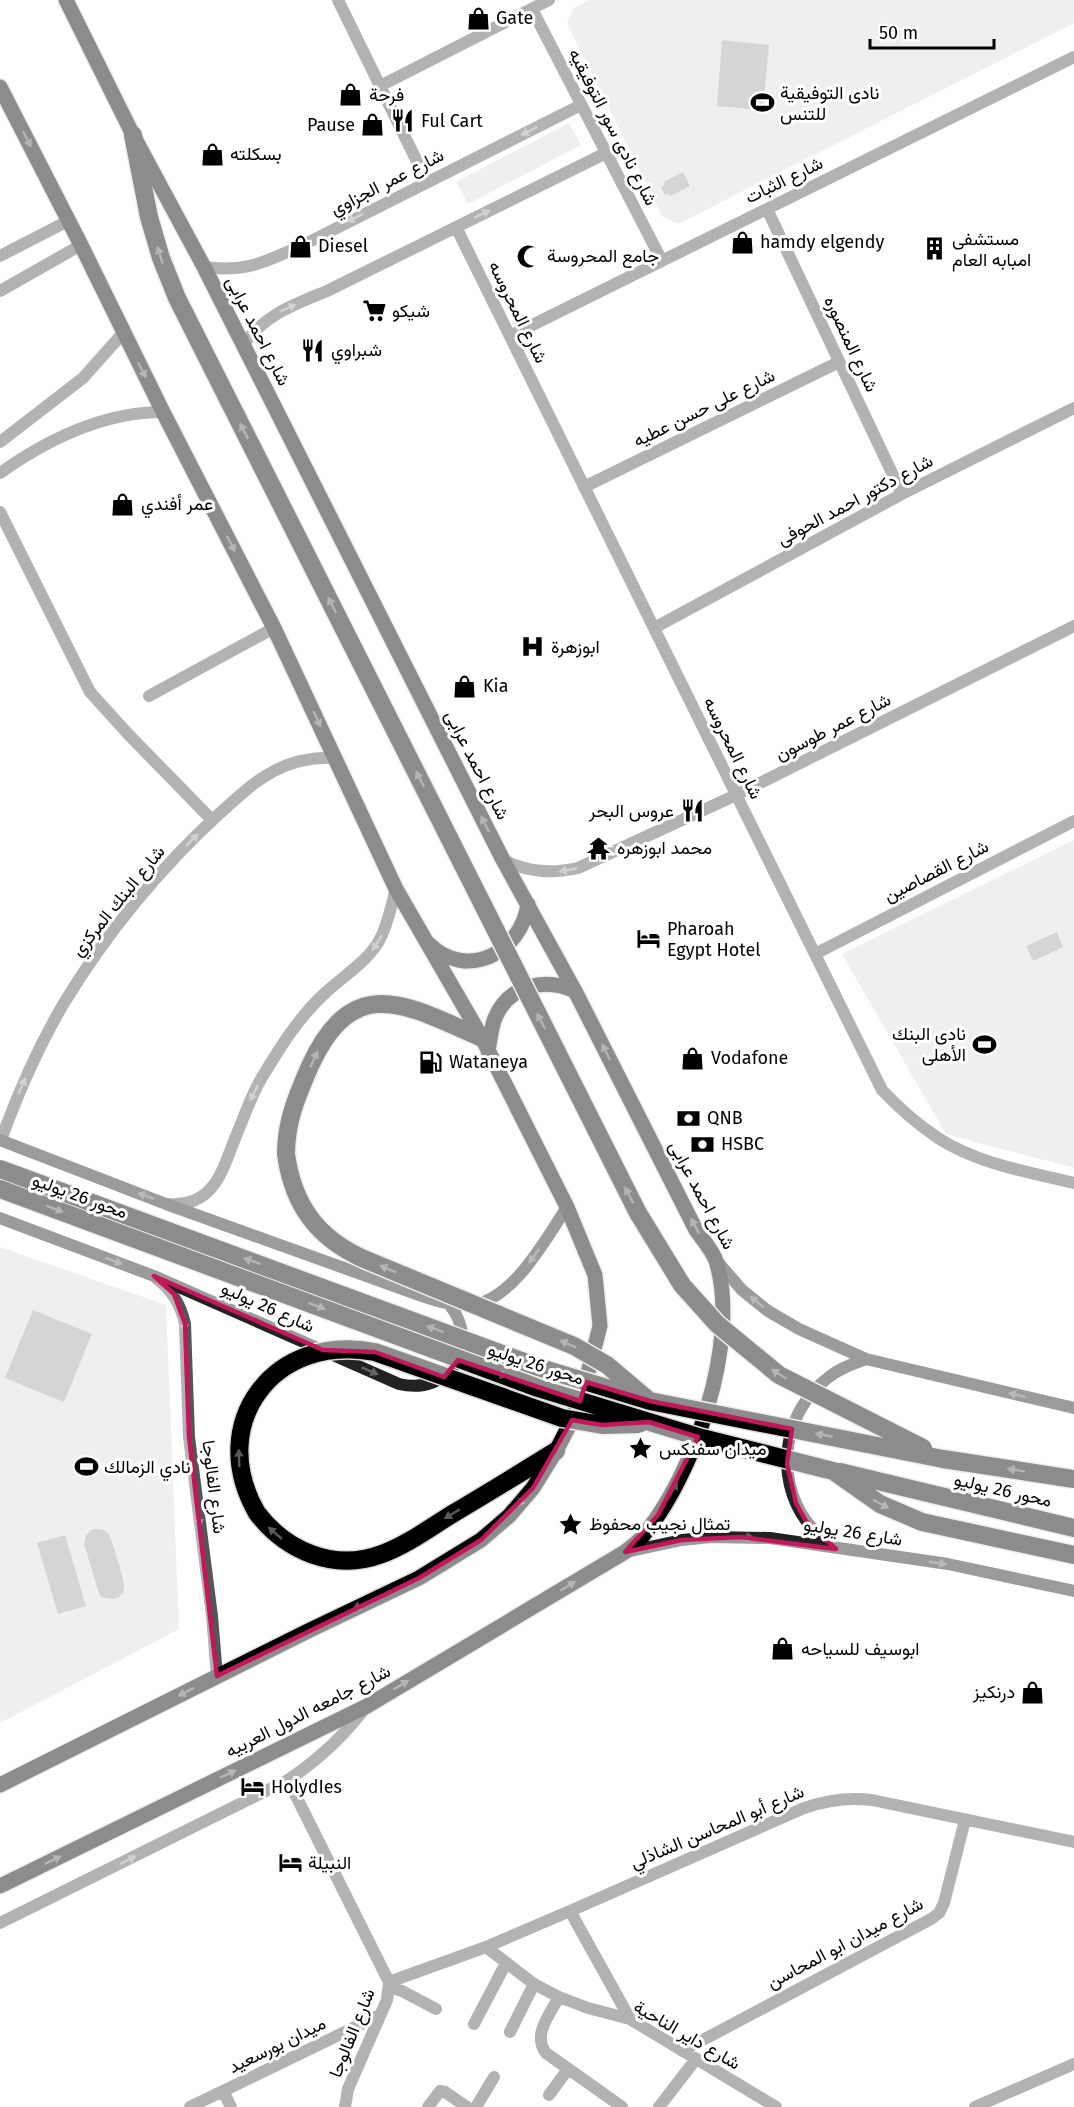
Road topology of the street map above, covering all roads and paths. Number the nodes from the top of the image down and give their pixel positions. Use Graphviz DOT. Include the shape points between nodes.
graph roads {
  1 [pos="66,0"];
  2 [pos="338,0"];
  3 [pos="549,0"];
  4 [pos="532,9"];
  5 [pos="1074,57"];
  6 [pos="380,86"];
  7 [pos="0,87"];
  8 [pos="581,105"];
  9 [pos="133,135"];
  10 [pos="606,153"];
  11 [pos="427,182"];
  12 [pos="766,209"];
  13 [pos="68,221"];
  14 [pos="456,227"];
  15 [pos="81,245"];
  16 [pos="0,256"];
  17 [pos="662,261"];
  18 [pos="204,267"];
  19 [pos="0,291"];
  20 [pos="123,333"];
  21 [pos="510,336"];
  22 [pos="243,345"];
  23 [pos="839,362"];
  24 [pos="1074,408"];
  25 [pos="163,412"];
  26 [pos="0,442"];
  27 [pos="0,472"];
  28 [pos="584,487"];
  29 [pos="902,495"];
  30 [pos="0,512"];
  31 [pos="1074,626"];
  32 [pos="274,628"];
  33 [pos="654,628"];
  34 [pos="149,696"];
  35 [pos="335,758"];
  36 [pos="736,795"];
  37 [pos="212,820"];
  38 [pos="1074,821"];
  39 [pos="503,860"];
  40 [pos="396,888"];
  41 [pos="528,904"];
  42 [pos="425,939"];
  43 [pos="815,954"];
  44 [pos="575,991"];
  45 [pos="485,1045"];
  46 [pos="0,1140"];
  47 [pos="0,1169"];
  48 [pos="1074,1183"];
  49 [pos="0,1189"];
  50 [pos="166,1204"];
  51 [pos="567,1207"];
  52 [pos="0,1218"];
  53 [pos="716,1260"];
  54 [pos="154,1276"];
  55 [pos="449,1304"];
  56 [pos="867,1359"];
  57 [pos="650,1401"];
  58 [pos="1074,1408"];
  59 [pos="650,1422"];
  60 [pos="556,1451"];
  61 [pos="943,1459"];
  62 [pos="833,1471"];
  63 [pos="1074,1479"];
  64 [pos="1074,1528"];
  65 [pos="836,1548"];
  66 [pos="625,1552"];
  67 [pos="1074,1555"];
  68 [pos="1074,1591"];
  69 [pos="217,1676"];
  70 [pos="367,1706"];
  71 [pos="288,1780"];
  72 [pos="0,1785"];
  73 [pos="965,1820"];
  74 [pos="1074,1842"];
  75 [pos="0,1886"];
  76 [pos="570,1911"];
  77 [pos="0,1923"];
  78 [pos="486,1947"];
  79 [pos="506,1963"];
  80 [pos="534,1984"];
  81 [pos="389,1985"];
  82 [pos="559,1997"];
  83 [pos="436,2009"];
  84 [pos="380,2015"];
  85 [pos="630,2019"];
  86 [pos="474,2024"];
  87 [pos="510,2032"];
  88 [pos="682,2050"];
  89 [pos="696,2059"];
  90 [pos="1074,2064"];
  91 [pos="568,2069"];
  92 [pos="494,2077"];
  93 [pos="223,2091"];
  94 [pos="549,2095"];
  95 [pos="190,2107"];
  96 [pos="231,2107"];
  97 [pos="345,2107"];
  98 [pos="428,2107"];
  99 [pos="467,2107"];
  100 [pos="476,2107"];
  101 [pos="622,2107"];
  102 [pos="659,2107"];
  103 [pos="776,2107"];
  104 [pos="975,2107"];
  1 -- 9 [label="main road, شارع احمد عرابى"];
  2 -- 6 [label="street"];
  3 -- 4 [label="street"];
  4 -- 6 [label="street"];
  4 -- 8 [label="street, شارع نادى سور التوفيقيه"];
  5 -- 12 [label="street, شارع الثبات"];
  6 -- 11 [label="street"];
  7 -- 13 [label="main road, one-way"];
  8 -- 10 [label="street, شارع نادى سور التوفيقيه"];
  8 -- 11 [label="street, شارع عمر الجزاوي, one-way"];
  9 -- 18 [label="main road, شارع احمد عرابى"];
  61 -- 9 [label="highway, one-way, bridge" via="779,1375 717,1324 682,1285 638,1213 177,298 161,258"];
  14 -- 10 [label="street, one-way"];
  10 -- 17 [label="street, شارع نادى سور التوفيقيه"];
  11 -- 18 [label="street, شارع عمر الجزاوي, one-way" via="259,265"];
  12 -- 17 [label="street, شارع الثبات"];
  12 -- 23 [label="street, شارع المنصوره"];
  13 -- 15 [label="main road"];
  13 -- 16 [label="street"];
  14 -- 21 [label="street, شارع المحروسه"];
  22 -- 14 [label="street, one-way" via="259,326 280,311"];
  15 -- 19 [label="street"];
  15 -- 20 [label="main road"];
  17 -- 21 [label="street, شارع الثبات"];
  18 -- 22 [label="main road, شارع احمد عرابى"];
  20 -- 25 [label="main road, one-way"];
  20 -- 26 [label="street" via="75,385"];
  21 -- 28 [label="street, شارع المحروسه"];
  39 -- 22 [label="main road, شارع احمد عرابى, one-way"];
  23 -- 28 [label="street, شارع على حسن عطيه"];
  23 -- 29 [label="street, شارع المنصوره"];
  24 -- 29 [label="street, شارع دكتور احمد الحوفى"];
  25 -- 27 [label="street" via="126,415 91,424"];
  25 -- 32 [label="main road, one-way"];
  28 -- 33 [label="street, شارع المحروسه"];
  29 -- 33 [label="street, شارع دكتور احمد الحوفى"];
  30 -- 37 [label="street" via="90,692"];
  31 -- 36 [label="street, شارع عمر طوسون"];
  32 -- 34 [label="street"];
  32 -- 35 [label="main road, one-way"];
  33 -- 36 [label="street, شارع المحروسه"];
  35 -- 37 [label="street, شارع البنك المركزي" via="302,760 274,770 249,786"];
  35 -- 40 [label="main road"];
  36 -- 39 [label="street, شارع عمر طوسون, one-way" via="578,868 540,872"];
  36 -- 43 [label="street, شارع المحروسه"];
  46 -- 37 [label="street, شارع البنك المركزي, one-way" via="31,1065 80,979 146,890"];
  38 -- 43 [label="street, شارع القصاصين"];
  39 -- 41 [label="main road, شارع احمد عرابى"];
  40 -- 42 [label="main road"];
  40 -- 50 [label="street, one-way" via="385,929 370,953 322,996 278,1050 254,1092 216,1184 199,1199"];
  41 -- 42 [label="main road" via="516,937 488,957 454,958 433,948"];
  41 -- 44 [label="main road, شارع احمد عرابى"];
  42 -- 45 [label="main road"];
  43 -- 48 [label="street, شارع المحروسه" via="882,1090 909,1117 974,1156"];
  44 -- 45 [label="main road" via="544,983 524,988 506,1001"];
  53 -- 44 [label="main road, شارع احمد عرابى, one-way" via="696,1230"];
  45 -- 51 [label="main road"];
  57 -- 45 [label="highway, one-way, bridge" via="622,1376 574,1346 364,1259 333,1242 300,1203 288,1171 289,1120 330,1031 349,1014 373,1005 400,1004"];
  50 -- 46 [label="main road, one-way"];
  57 -- 47 [label="highway, محور 26 يوليو, one-way, bridge" via="541,1368"];
  49 -- 59 [label="highway, محور 26 يوليو, one-way, bridge" via="458,1360"];
  50 -- 55 [label="main road"];
  51 -- 55 [label="main road, one-way" via="536,1254 507,1288 485,1301"];
  51 -- 60 [label="main road" via="595,1275 600,1326 583,1392"];
  52 -- 54 [label="main road, شارع 26 يوليو, one-way"];
  56 -- 53 [label="main road, one-way" via="768,1311 742,1290"];
  66 -- 53 [label="main road, شارع احمد عرابى, one-way" via="642,1538 672,1491 706,1411 722,1324 723,1294"];
  54 -- 55 [label="main road, شارع 26 يوليو, one-way" via="408,1386 437,1381 458,1360 463,1331"];
  54 -- 69 [label="street, شارع الفالوجا, one-way" via="174,1294 185,1324 189,1437"];
  58 -- 56 [label="main road, one-way"];
  56 -- 65 [label="main road" via="847,1366 814,1389 793,1424 788,1444 789,1484 796,1503 813,1528"];
  61 -- 57 [label="highway, محور 26 يوليو, one-way, bridge"];
  60 -- 59 [label="highway, one-way, bridge" via="396,1548 366,1559 335,1560 305,1552 278,1536 257,1513 243,1485 239,1453 250,1406 269,1379 296,1360 342,1348 375,1352 562,1418 603,1425"];
  59 -- 62 [label="highway, محور 26 يوليو, bridge"];
  60 -- 69 [label="main road, one-way" via="533,1488 481,1540 419,1578"];
  63 -- 61 [label="highway, محور 26 يوليو, one-way, bridge"];
  62 -- 64 [label="highway, محور 26 يوليو"];
  62 -- 67 [label="highway, one-way" via="880,1504 922,1522"];
  66 -- 65 [label="main road, شارع 26 يوليو, one-way" via="682,1540 731,1537 770,1538"];
  65 -- 68 [label="main road, شارع 26 يوليو, one-way" via="948,1564"];
  70 -- 66 [label="main road, شارع جامعه الدول العربيه, one-way"];
  69 -- 72 [label="main road, one-way"];
  70 -- 71 [label="street" via="332,1747"];
  75 -- 70 [label="main road, شارع جامعه الدول العربيه, one-way"];
  77 -- 71 [label="street, one-way"];
  71 -- 81 [label="street, شارع الفالوجا"];
  73 -- 74 [label="street, شارع أبو المحاسن الشاذلي"];
  73 -- 76 [label="street, شارع أبو المحاسن الشاذلي" via="858,1798 824,1802"];
  73 -- 88 [label="street, شارع ميدان ابو المحاسن" via="939,1913"];
  76 -- 78 [label="street, شارع أبو المحاسن الشاذلي"];
  76 -- 85 [label="street"];
  78 -- 79 [label="street, شارع داير الناحية"];
  78 -- 81 [label="street, شارع أبو المحاسن الشاذلي"];
  79 -- 80 [label="street, شارع داير الناحية"];
  79 -- 86 [label="street"];
  80 -- 82 [label="street, شارع داير الناحية"];
  80 -- 87 [label="street"];
  81 -- 83 [label="street"];
  81 -- 84 [label="street, شارع الفالوجا"];
  82 -- 85 [label="street, شارع داير الناحية"];
  82 -- 91 [label="street" via="540,2042 546,2054"];
  84 -- 93 [label="street, ميدان بورسعيد"];
  84 -- 97 [label="street, شارع الفالوجا" via="348,2089"];
  85 -- 88 [label="street, شارع داير الناحية"];
  88 -- 89 [label="street, شارع داير الناحية"];
  89 -- 102 [label="street"];
  89 -- 103 [label="street, شارع داير الناحية"];
  90 -- 104 [label="street"];
  91 -- 94 [label="street"];
  91 -- 101 [label="street"];
  92 -- 100 [label="street"];
  93 -- 95 [label="street, ميدان بورسعيد"];
  93 -- 96 [label="street"];
  98 -- 99 [label="street" via="437,2092 442,2091"];
}
